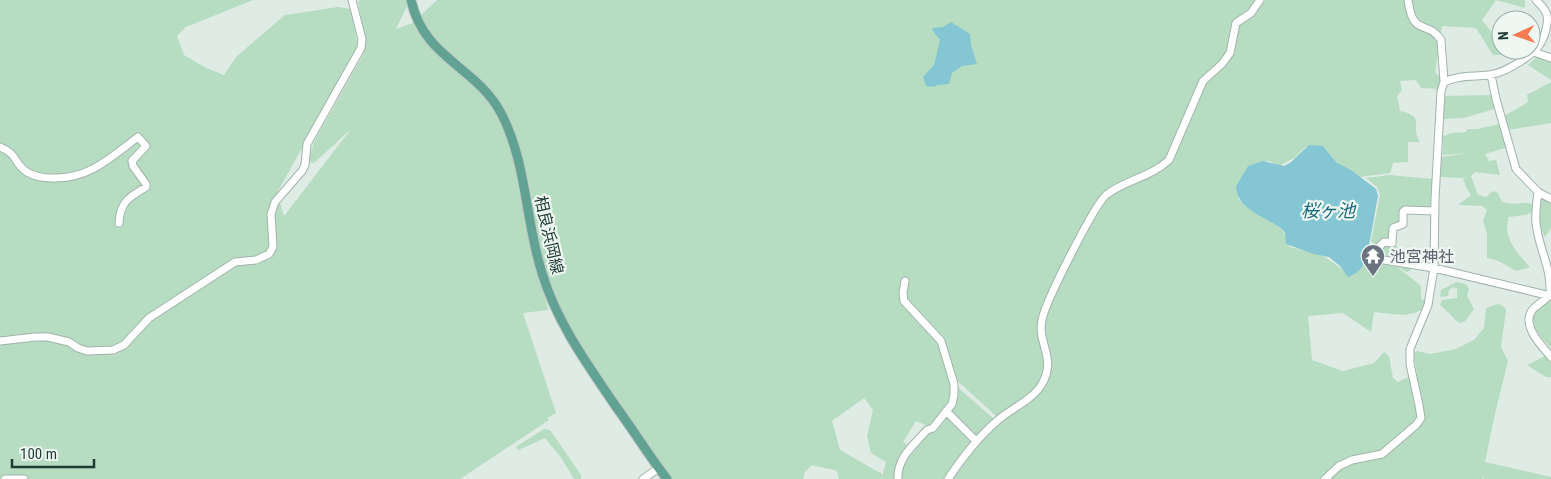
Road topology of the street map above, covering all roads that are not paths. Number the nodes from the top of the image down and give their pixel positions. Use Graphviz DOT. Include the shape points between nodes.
graph roads {
  1 [pos="352,0"];
  2 [pos="411,0"];
  3 [pos="1260,0"];
  4 [pos="1408,0"];
  5 [pos="1536,0"];
  6 [pos="1550,15"];
  7 [pos="1541,43"];
  8 [pos="1522,60"];
  9 [pos="1491,75"];
  10 [pos="1444,82"];
  11 [pos="0,147"];
  12 [pos="1538,192"];
  13 [pos="1551,199"];
  14 [pos="1435,211"];
  15 [pos="119,223"];
  16 [pos="1434,268"];
  17 [pos="905,281"];
  18 [pos="1550,295"];
  19 [pos="0,341"];
  20 [pos="1551,357"];
  21 [pos="946,411"];
  22 [pos="976,441"];
  23 [pos="658,468"];
  24 [pos="5,479"];
  25 [pos="24,479"];
  26 [pos="643,479"];
  27 [pos="666,479"];
  28 [pos="898,479"];
  29 [pos="948,479"];
  30 [pos="1324,479"];
  1 -- 19 [label="street" via="362,39 361,48 307,144 302,171 272,208 272,247 269,254 256,260 235,262 149,318 119,348 87,351 48,337"];
  2 -- 23 [label="main road, 相良浜岡線" via="417,20 431,42 475,80 498,109 513,141 537,258 555,308 589,367"];
  3 -- 22 [label="street" via="1251,13 1236,24 1230,53 1203,81 1169,160 1160,168 1105,196 1094,212 1044,310 1040,329 1048,362 1043,382 1037,391"];
  4 -- 10 [label="street" via="1413,21 1441,40"];
  5 -- 6 [label="street"];
  6 -- 7 [label="street"];
  8 -- 9 [label="street" via="1506,71"];
  9 -- 10 [label="street" via="1452,78"];
  9 -- 12 [label="street" via="1512,160"];
  10 -- 14 [label="street"];
  11 -- 15 [label="street" via="12,154 25,171 39,177 58,178 85,174 97,168 138,137 146,146 132,161 146,186 128,198 120,212"];
  12 -- 13 [label="street"];
  12 -- 18 [label="street" via="1536,224 1548,268"];
  14 -- 16 [label="street"];
  14 -- 16 [label="street" via="1405,210 1403,224 1393,228 1392,242 1384,242 1379,247 1378,259"];
  16 -- 18 [label="street"];
  16 -- 30 [label="street" via="1428,305 1410,349 1420,418 1382,454 1352,460"];
  17 -- 21 [label="street" via="904,301 941,341 954,384 952,404"];
  18 -- 20 [label="street" via="1534,308 1529,321 1533,333"];
  21 -- 22 [label="street"];
  21 -- 28 [label="street" via="902,458"];
  22 -- 29 [label="street"];
  23 -- 26 [label="street"];
  23 -- 27 [label="main road, 相良浜岡線"];
  24 -- 25 [label="street"];
}
